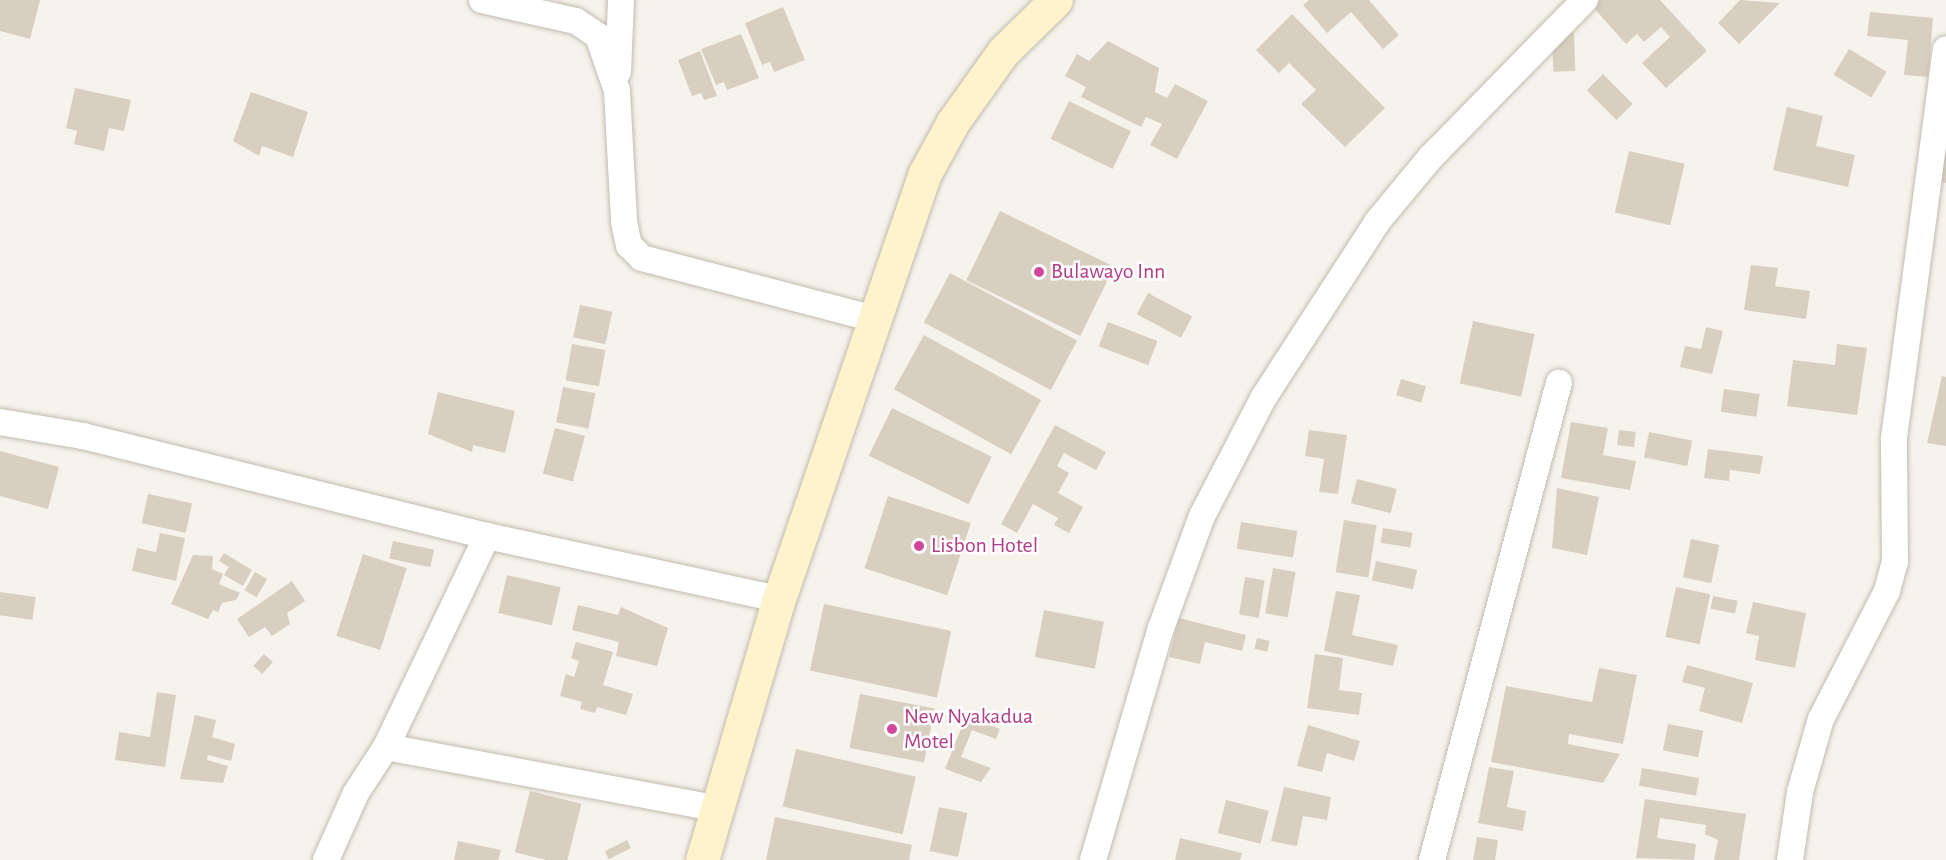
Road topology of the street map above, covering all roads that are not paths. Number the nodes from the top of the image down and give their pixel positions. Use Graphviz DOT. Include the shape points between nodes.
graph roads {
  1 [pos="482,0"];
  2 [pos="1056,0"];
  3 [pos="1585,0"];
  4 [pos="623,6"];
  5 [pos="1946,48"];
  6 [pos="616,91"];
  7 [pos="871,318"];
  8 [pos="1559,383"];
  9 [pos="0,422"];
  10 [pos="487,536"];
  11 [pos="779,599"];
  12 [pos="386,747"];
  13 [pos="715,808"];
  14 [pos="326,860"];
  15 [pos="702,860"];
  16 [pos="1092,860"];
  17 [pos="1432,860"];
  18 [pos="1790,860"];
  1 -- 6 [label="street" via="591,28 611,63"];
  2 -- 7 [label="main road" via="1004,52 953,122 924,176"];
  3 -- 16 [label="street" via="1431,157 1377,222 1264,397 1194,539 1161,628"];
  4 -- 6 [label="street"];
  5 -- 18 [label="street" via="1894,438 1895,562 1887,591 1821,719 1800,792"];
  6 -- 7 [label="street" via="624,222 629,245 642,258"];
  7 -- 11 [label="main road"];
  8 -- 17 [label="street"];
  9 -- 10 [label="street" via="83,436"];
  10 -- 11 [label="street"];
  10 -- 12 [label="street"];
  11 -- 13 [label="main road"];
  12 -- 13 [label="street"];
  12 -- 14 [label="street" via="356,793"];
  13 -- 15 [label="main road"];
}
